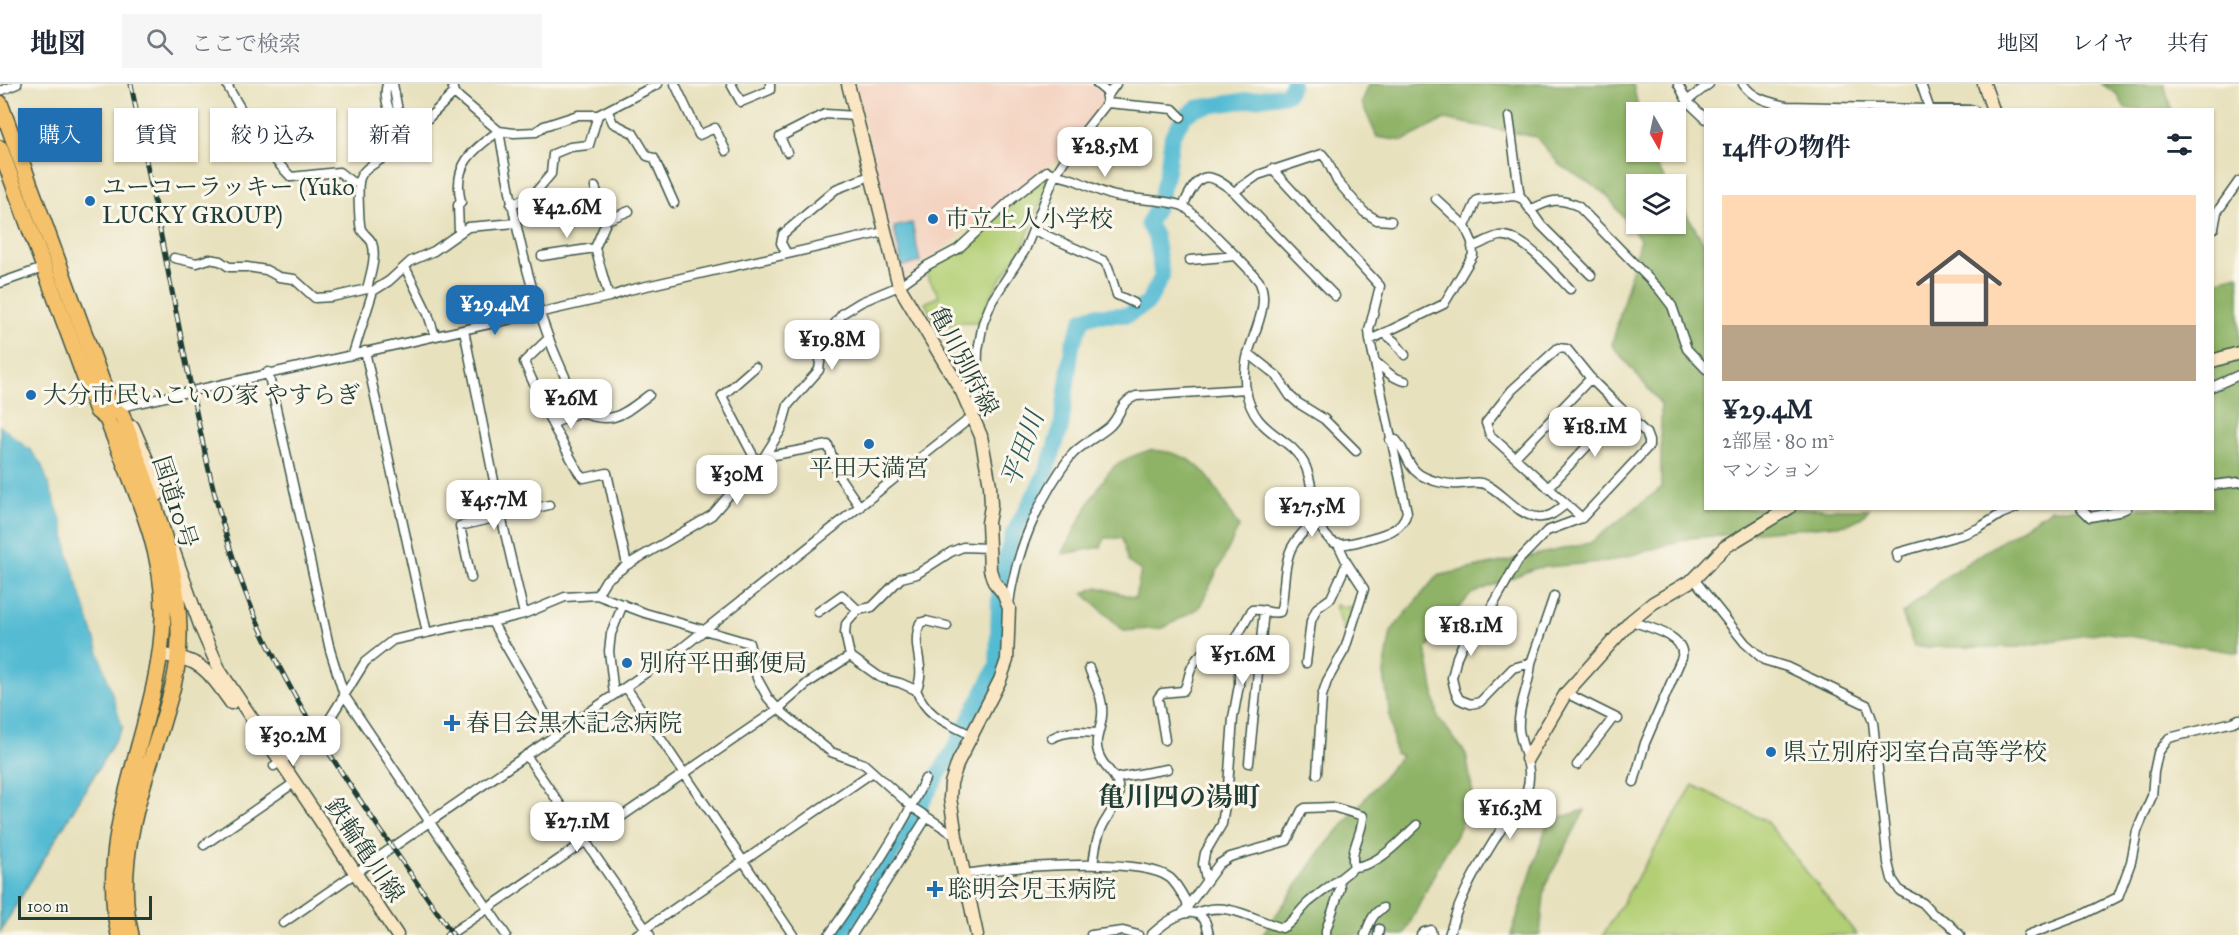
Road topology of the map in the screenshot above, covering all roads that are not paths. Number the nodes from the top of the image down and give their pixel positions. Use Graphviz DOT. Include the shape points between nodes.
graph roads {
  1 [pos="17,84"];
  2 [pos="229,84"];
  3 [pos="387,84"];
  4 [pos="393,84"];
  5 [pos="658,84"];
  6 [pos="675,84"];
  7 [pos="731,84"];
  8 [pos="770,84"];
  9 [pos="848,84"];
  10 [pos="1097,84"];
  11 [pos="1116,84"];
  12 [pos="1678,84"];
  13 [pos="1709,84"];
  14 [pos="1743,84"];
  15 [pos="1921,84"];
  16 [pos="1984,84"];
  17 [pos="453,88"];
  18 [pos="0,91"];
  19 [pos="1108,99"];
  20 [pos="1688,101"];
  21 [pos="0,103"];
  22 [pos="388,108"];
  23 [pos="398,108"];
  24 [pos="1792,108"];
  25 [pos="1930,108"];
  26 [pos="1992,108"];
  27 [pos="432,111"];
  28 [pos="608,112"];
  29 [pos="598,115"];
  30 [pos="856,116"];
  31 [pos="1181,117"];
  32 [pos="1509,117"];
  33 [pos="1704,117"];
  34 [pos="500,131"];
  35 [pos="0,148"];
  36 [pos="726,151"];
  37 [pos="787,152"];
  38 [pos="375,162"];
  39 [pos="1272,169"];
  40 [pos="1055,175"];
  41 [pos="870,176"];
  42 [pos="2239,181"];
  43 [pos="359,183"];
  44 [pos="595,187"];
  45 [pos="1234,192"];
  46 [pos="534,194"];
  47 [pos="1520,198"];
  48 [pos="1436,199"];
  49 [pos="674,203"];
  50 [pos="570,204"];
  51 [pos="512,205"];
  52 [pos="1183,206"];
  53 [pos="1530,210"];
  54 [pos="629,212"];
  55 [pos="607,220"];
  56 [pos="1391,221"];
  57 [pos="516,223"];
  58 [pos="1465,226"];
  59 [pos="2214,228"];
  60 [pos="1034,230"];
  61 [pos="459,232"];
  62 [pos="884,232"];
  63 [pos="1472,247"];
  64 [pos="595,248"];
  65 [pos="787,254"];
  66 [pos="542,256"];
  67 [pos="1236,256"];
  68 [pos="174,258"];
  69 [pos="1190,260"];
  70 [pos="405,267"];
  71 [pos="43,268"];
  72 [pos="1591,275"];
  73 [pos="0,283"];
  74 [pos="899,286"];
  75 [pos="1570,289"];
  76 [pos="370,290"];
  77 [pos="1335,296"];
  78 [pos="609,297"];
  79 [pos="1134,303"];
  80 [pos="540,312"];
  81 [pos="464,330"];
  82 [pos="1384,333"];
  83 [pos="435,336"];
  84 [pos="549,339"];
  85 [pos="1370,340"];
  86 [pos="365,351"];
  87 [pos="1248,353"];
  88 [pos="2239,353"];
  89 [pos="353,354"];
  90 [pos="1405,355"];
  91 [pos="2214,359"];
  92 [pos="1375,362"];
  93 [pos="755,367"];
  94 [pos="1704,367"];
  95 [pos="268,372"];
  96 [pos="2239,375"];
  97 [pos="1590,378"];
  98 [pos="1404,381"];
  99 [pos="2214,386"];
  100 [pos="1246,389"];
  101 [pos="649,394"];
  102 [pos="104,409"];
  103 [pos="1622,409"];
  104 [pos="580,412"];
  105 [pos="973,417"];
  106 [pos="552,424"];
  107 [pos="1390,440"];
  108 [pos="1356,451"];
  109 [pos="1515,457"];
  110 [pos="760,459"];
  111 [pos="2239,482"];
  112 [pos="2214,485"];
  113 [pos="1548,488"];
  114 [pos="1566,504"];
  115 [pos="549,505"];
  116 [pos="860,507"];
  117 [pos="1786,510"];
  118 [pos="2011,510"];
  119 [pos="2083,510"];
  120 [pos="2122,510"];
  121 [pos="501,516"];
  122 [pos="1317,518"];
  123 [pos="1582,518"];
  124 [pos="1338,544"];
  125 [pos="988,548"];
  126 [pos="1898,558"];
  127 [pos="1347,563"];
  128 [pos="627,565"];
  129 [pos="471,578"];
  130 [pos="1694,579"];
  131 [pos="597,595"];
  132 [pos="1554,596"];
  133 [pos="622,604"];
  134 [pos="1009,608"];
  135 [pos="858,610"];
  136 [pos="1264,610"];
  137 [pos="818,612"];
  138 [pos="524,614"];
  139 [pos="1631,621"];
  140 [pos="492,622"];
  141 [pos="947,626"];
  142 [pos="705,631"];
  143 [pos="428,633"];
  144 [pos="1234,642"];
  145 [pos="160,655"];
  146 [pos="178,656"];
  147 [pos="850,656"];
  148 [pos="1306,663"];
  149 [pos="1531,663"];
  150 [pos="1089,668"];
  151 [pos="626,687"];
  152 [pos="916,690"];
  153 [pos="1566,693"];
  154 [pos="344,695"];
  155 [pos="614,695"];
  156 [pos="778,709"];
  157 [pos="2239,718"];
  158 [pos="557,734"];
  159 [pos="969,734"];
  160 [pos="1098,734"];
  161 [pos="1052,738"];
  162 [pos="1165,740"];
  163 [pos="526,755"];
  164 [pos="1527,759"];
  165 [pos="1249,763"];
  166 [pos="277,764"];
  167 [pos="1577,765"];
  168 [pos="1167,769"];
  169 [pos="873,771"];
  170 [pos="685,774"];
  171 [pos="1317,774"];
  172 [pos="1117,778"];
  173 [pos="925,779"];
  174 [pos="1634,782"];
  175 [pos="291,785"];
  176 [pos="912,807"];
  177 [pos="925,815"];
  178 [pos="429,822"];
  179 [pos="1417,825"];
  180 [pos="956,836"];
  181 [pos="586,842"];
  182 [pos="204,845"];
  183 [pos="743,861"];
  184 [pos="1093,865"];
  185 [pos="1354,867"];
  186 [pos="965,873"];
  187 [pos="352,875"];
  188 [pos="1206,879"];
  189 [pos="1339,880"];
  190 [pos="1188,905"];
  191 [pos="1383,908"];
  192 [pos="488,910"];
  193 [pos="1196,913"];
  194 [pos="1182,914"];
  195 [pos="283,922"];
  196 [pos="648,932"];
  197 [pos="119,935"];
  198 [pos="131,935"];
  199 [pos="389,935"];
  200 [pos="398,935"];
  201 [pos="449,935"];
  202 [pos="506,935"];
  203 [pos="636,935"];
  204 [pos="794,935"];
  205 [pos="829,935"];
  206 [pos="852,935"];
  207 [pos="977,935"];
  208 [pos="1091,935"];
  209 [pos="1138,935"];
  210 [pos="1151,935"];
  211 [pos="1209,935"];
  212 [pos="1326,935"];
  213 [pos="1365,935"];
  214 [pos="1421,935"];
  215 [pos="1432,935"];
  216 [pos="1449,935"];
  217 [pos="1960,935"];
  218 [pos="2028,935"];
  1 -- 18 [label="street"];
  2 -- 43 [label="street" via="249,123 274,141 276,161 291,177 339,172"];
  3 -- 22 [label="street"];
  4 -- 23 [label="street"];
  5 -- 28 [label="street"];
  6 -- 36 [label="street" via="699,135 716,128"];
  7 -- 8 [label="street" via="741,102 770,90"];
  9 -- 30 [label="main road, 亀川別府線"];
  10 -- 19 [label="street"];
  11 -- 19 [label="street"];
  12 -- 20 [label="street"];
  13 -- 20 [label="street"];
  14 -- 24 [label="street" via="1763,101"];
  15 -- 25 [label="street"];
  16 -- 26 [label="main road"];
  17 -- 27 [label="street"];
  17 -- 34 [label="street"];
  19 -- 31 [label="street" via="1173,109"];
  19 -- 40 [label="street"];
  20 -- 33 [label="street"];
  21 -- 102 [label="highway, 国道10号"];
  28 -- 29 [label="street"];
  28 -- 49 [label="street" via="613,123 633,133 647,156 654,158"];
  29 -- 34 [label="street" via="578,115 536,132"];
  29 -- 46 [label="street" via="589,145 553,154 551,174"];
  30 -- 37 [label="street" via="825,114 780,136"];
  30 -- 41 [label="main road, 亀川別府線"];
  32 -- 47 [label="street"];
  34 -- 51 [label="street"];
  34 -- 61 [label="street" via="477,147 458,175"];
  35 -- 71 [label="highway, 国道10号"];
  38 -- 43 [label="street"];
  39 -- 45 [label="street"];
  39 -- 56 [label="street" via="1322,154 1337,181 1364,212 1377,220"];
  39 -- 85 [label="street" via="1380,286"];
  40 -- 52 [label="street" via="1114,195"];
  40 -- 60 [label="street"];
  40 -- 74 [label="street" via="1047,171 958,249"];
  41 -- 62 [label="main road, 亀川別府線"];
  41 -- 65 [label="street" via="836,189 783,234 781,243"];
  42 -- 59 [label="street" via="2217,212"];
  43 -- 76 [label="street" via="361,228 372,244"];
  44 -- 55 [label="street"];
  45 -- 52 [label="street" via="1218,179 1203,179 1191,188"];
  45 -- 77 [label="street"];
  46 -- 50 [label="street"];
  46 -- 51 [label="street"];
  47 -- 53 [label="street"];
  47 -- 58 [label="street" via="1477,200"];
  48 -- 58 [label="street"];
  51 -- 57 [label="street"];
  52 -- 67 [label="street"];
  53 -- 72 [label="street"];
  53 -- 94 [label="street" via="1563,200 1578,206 1659,289 1672,306 1687,349"];
  54 -- 55 [label="street"];
  55 -- 64 [label="street"];
  57 -- 61 [label="street" via="468,227"];
  57 -- 80 [label="street"];
  58 -- 63 [label="street"];
  60 -- 79 [label="street" via="1104,261 1117,295"];
  60 -- 105 [label="street" via="983,323"];
  61 -- 70 [label="street" via="448,243"];
  62 -- 65 [label="street"];
  62 -- 74 [label="main road, 亀川別府線"];
  63 -- 75 [label="street" via="1498,236 1515,239"];
  63 -- 82 [label="street" via="1473,255 1444,304"];
  64 -- 66 [label="street"];
  64 -- 78 [label="street"];
  65 -- 78 [label="street"];
  67 -- 69 [label="street"];
  67 -- 87 [label="street" via="1260,284 1262,292 1262,310"];
  68 -- 76 [label="street" via="197,263 209,259 229,267 266,270 294,279 315,298"];
  70 -- 76 [label="street"];
  70 -- 83 [label="street"];
  71 -- 73 [label="street"];
  71 -- 102 [label="highway, 国道10号"];
  74 -- 105 [label="main road, 亀川別府線"];
  74 -- 110 [label="street" via="843,313 822,346 819,370 788,405 781,430"];
  76 -- 89 [label="street"];
  78 -- 80 [label="street"];
  80 -- 81 [label="street"];
  80 -- 84 [label="street"];
  81 -- 83 [label="street"];
  81 -- 121 [label="street"];
  82 -- 85 [label="street"];
  82 -- 90 [label="street"];
  83 -- 86 [label="street"];
  84 -- 104 [label="street"];
  84 -- 106 [label="street" via="524,362"];
  85 -- 92 [label="street"];
  86 -- 89 [label="street"];
  86 -- 143 [label="street"];
  87 -- 100 [label="street"];
  87 -- 108 [label="street" via="1277,376 1290,396 1324,419"];
  88 -- 91 [label="main road"];
  89 -- 95 [label="street"];
  92 -- 98 [label="street" via="1391,377"];
  92 -- 107 [label="street"];
  93 -- 110 [label="street" via="722,396"];
  95 -- 102 [label="street"];
  95 -- 154 [label="street" via="330,650"];
  96 -- 99 [label="street"];
  97 -- 103 [label="street"];
  97 -- 109 [label="street"];
  97 -- 109 [label="street" via="1563,347 1512,390 1486,423 1490,435"];
  100 -- 122 [label="street" via="1260,422 1303,462 1313,486"];
  100 -- 134 [label="street" via="1136,396 1126,400 1112,424 1071,456 1040,506 1021,549"];
  101 -- 104 [label="street" via="612,418"];
  102 -- 145 [label="highway, 国道10号" via="148,527 157,563 163,595"];
  102 -- 146 [label="highway, 国道10号" via="122,415 166,544 180,615"];
  102 -- 166 [label="main road, 鉄輪亀川線" via="122,411 133,428 211,652"];
  103 -- 113 [label="street"];
  103 -- 123 [label="street" via="1646,433 1649,446"];
  104 -- 106 [label="street"];
  105 -- 116 [label="street"];
  105 -- 125 [label="main road, 亀川別府線" via="981,436 990,485"];
  106 -- 128 [label="street" via="584,478 607,473"];
  107 -- 114 [label="street" via="1403,447 1411,467 1420,475 1450,484 1486,484 1536,517 1553,514"];
  107 -- 124 [label="street" via="1407,512 1405,521 1389,532"];
  109 -- 113 [label="street"];
  110 -- 116 [label="street" via="828,445 840,478"];
  110 -- 128 [label="street" via="745,468 712,515"];
  111 -- 112 [label="street"];
  113 -- 114 [label="street"];
  114 -- 123 [label="street"];
  115 -- 121 [label="street"];
  116 -- 142 [label="street"];
  117 -- 130 [label="main road" via="1725,547"];
  118 -- 126 [label="street" via="1964,534 1897,553"];
  119 -- 120 [label="street" via="2090,517"];
  121 -- 129 [label="street" via="460,526"];
  121 -- 138 [label="street"];
  122 -- 124 [label="street" via="1325,534"];
  122 -- 136 [label="street" via="1301,534 1286,559 1280,612"];
  123 -- 149 [label="street" via="1547,531 1518,561 1492,607 1464,641 1452,678 1455,691 1463,701 1480,702 1513,668"];
  124 -- 127 [label="street"];
  125 -- 134 [label="main road, 亀川別府線" via="994,582"];
  125 -- 135 [label="street" via="951,552 917,574 901,578 872,607"];
  127 -- 148 [label="street" via="1331,598 1317,608 1311,621"];
  127 -- 171 [label="street" via="1364,589 1346,649 1322,696"];
  128 -- 131 [label="street" via="606,580"];
  130 -- 139 [label="main road"];
  130 -- 217 [label="street" via="1745,643 1764,660 1866,705 1873,723 1892,879 1900,891 1923,903"];
  131 -- 133 [label="street"];
  131 -- 138 [label="street" via="566,597"];
  132 -- 149 [label="street"];
  133 -- 142 [label="street"];
  133 -- 155 [label="street" via="609,651"];
  134 -- 159 [label="main road, 亀川別府線" via="1007,660"];
  135 -- 137 [label="street" via="842,596"];
  135 -- 147 [label="street" via="846,624"];
  136 -- 144 [label="street" via="1251,610"];
  136 -- 165 [label="street"];
  138 -- 140 [label="street"];
  139 -- 153 [label="main road"];
  139 -- 174 [label="street" via="1665,633 1683,650 1645,743"];
  140 -- 143 [label="street"];
  140 -- 158 [label="street"];
  141 -- 152 [label="street" via="920,623 915,635 920,669"];
  142 -- 151 [label="street"];
  142 -- 156 [label="street" via="750,643 757,678"];
  143 -- 154 [label="street" via="393,640 365,662"];
  144 -- 162 [label="street" via="1214,645 1200,653 1183,691 1162,693 1158,698"];
  144 -- 188 [label="street" via="1239,685 1228,786 1222,824 1205,853"];
  145 -- 146 [label="main road, 鉄輪亀川線"];
  145 -- 197 [label="highway, 国道10号" via="117,829 113,875"];
  146 -- 166 [label="main road, 鉄輪亀川線" via="206,670"];
  146 -- 198 [label="highway, 国道10号" via="173,688 130,831 125,876"];
  147 -- 152 [label="street" via="881,678"];
  147 -- 156 [label="street"];
  149 -- 164 [label="street" via="1519,728"];
  150 -- 160 [label="street" via="1102,702"];
  151 -- 155 [label="street"];
  151 -- 170 [label="street"];
  152 -- 159 [label="street" via="927,710"];
  153 -- 164 [label="main road"];
  153 -- 167 [label="street" via="1616,718"];
  154 -- 166 [label="street" via="319,736"];
  154 -- 178 [label="street"];
  155 -- 158 [label="street"];
  156 -- 169 [label="street" via="831,752"];
  156 -- 170 [label="street"];
  157 -- 218 [label="street" via="2169,738 2158,753 2152,796 2137,831 2118,897"];
  158 -- 163 [label="street"];
  159 -- 180 [label="main road, 亀川別府線" via="951,783"];
  160 -- 161 [label="street" via="1073,732"];
  160 -- 172 [label="street" via="1095,740 1103,766"];
  163 -- 178 [label="street"];
  163 -- 181 [label="street"];
  164 -- 216 [label="street" via="1527,789 1469,881"];
  166 -- 175 [label="main road, 鉄輪亀川線"];
  168 -- 172 [label="street"];
  169 -- 176 [label="street"];
  169 -- 183 [label="street"];
  170 -- 181 [label="street"];
  170 -- 183 [label="street"];
  172 -- 184 [label="street" via="1118,799 1096,841"];
  173 -- 176 [label="street"];
  175 -- 182 [label="street"];
  175 -- 187 [label="main road, 鉄輪亀川線"];
  176 -- 177 [label="street"];
  176 -- 205 [label="street"];
  177 -- 180 [label="street"];
  177 -- 206 [label="street"];
  178 -- 187 [label="street"];
  178 -- 192 [label="street"];
  179 -- 185 [label="street" via="1380,857 1366,866"];
  180 -- 186 [label="main road, 亀川別府線"];
  181 -- 192 [label="street"];
  181 -- 196 [label="street"];
  183 -- 196 [label="street"];
  183 -- 204 [label="street"];
  184 -- 186 [label="street"];
  184 -- 190 [label="street" via="1159,873 1170,878"];
  185 -- 188 [label="street" via="1352,859 1363,816 1333,807 1305,808 1287,841 1230,857"];
  185 -- 189 [label="street"];
  186 -- 207 [label="main road, 亀川別府線"];
  187 -- 195 [label="street"];
  187 -- 199 [label="main road, 鉄輪亀川線"];
  187 -- 200 [label="main road, 鉄輪亀川線"];
  188 -- 190 [label="street"];
  189 -- 193 [label="street" via="1282,928 1220,907"];
  189 -- 212 [label="street" via="1340,889"];
  190 -- 194 [label="street"];
  191 -- 213 [label="street" via="1371,920"];
  192 -- 201 [label="street"];
  192 -- 202 [label="street"];
  193 -- 194 [label="street"];
  193 -- 211 [label="street" via="1205,920"];
  194 -- 210 [label="street" via="1166,921"];
  196 -- 203 [label="street"];
  208 -- 209 [label="street" via="1123,931"];
  214 -- 215 [label="street" via="1431,930"];
}
